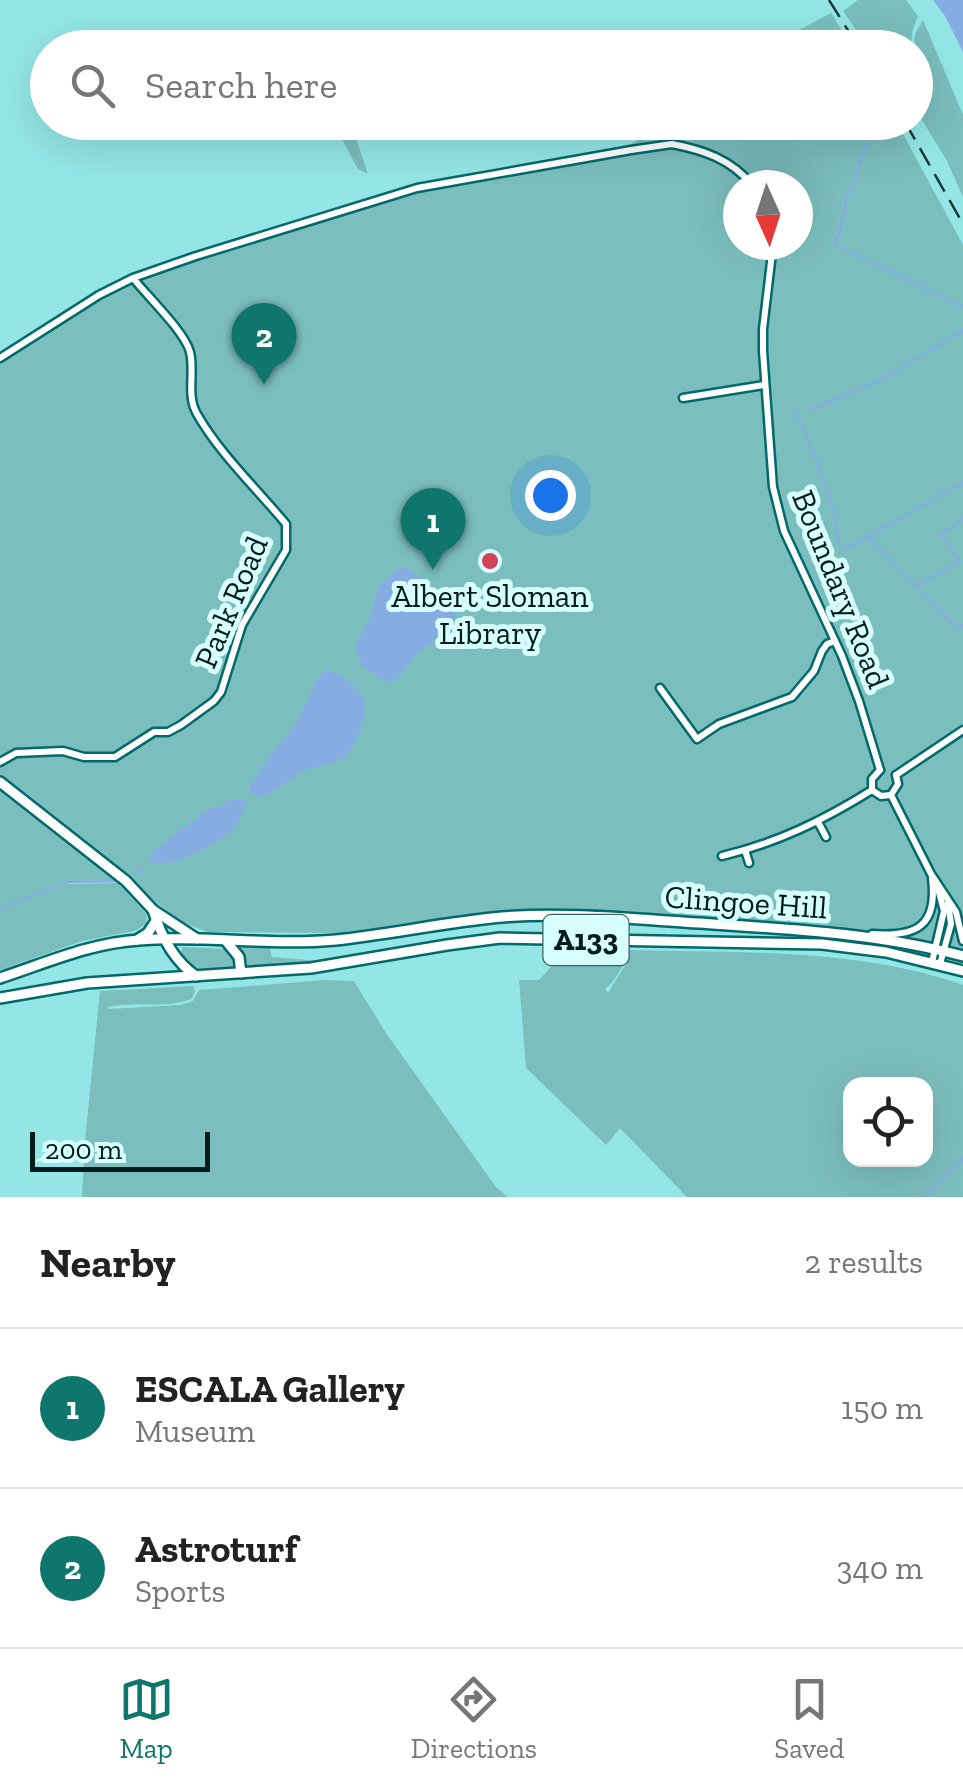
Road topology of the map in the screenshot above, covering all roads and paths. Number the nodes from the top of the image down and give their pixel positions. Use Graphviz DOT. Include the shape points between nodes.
graph roads {
  1 [pos="736,170"];
  2 [pos="771,260"];
  3 [pos="133,278"];
  4 [pos="0,358"];
  5 [pos="764,385"];
  6 [pos="683,398"];
  7 [pos="835,641"];
  8 [pos="660,688"];
  9 [pos="963,730"];
  10 [pos="0,762"];
  11 [pos="880,770"];
  12 [pos="896,775"];
  13 [pos="0,782"];
  14 [pos="872,790"];
  15 [pos="890,795"];
  16 [pos="818,822"];
  17 [pos="826,838"];
  18 [pos="745,850"];
  19 [pos="722,856"];
  20 [pos="749,863"];
  21 [pos="931,874"];
  22 [pos="937,883"];
  23 [pos="944,892"];
  24 [pos="152,910"];
  25 [pos="156,921"];
  26 [pos="826,932"];
  27 [pos="167,939"];
  28 [pos="138,940"];
  29 [pos="199,940"];
  30 [pos="963,941"];
  31 [pos="226,942"];
  32 [pos="940,950"];
  33 [pos="963,956"];
  34 [pos="936,963"];
  35 [pos="963,970"];
  36 [pos="241,973"];
  37 [pos="196,976"];
  38 [pos="0,978"];
  39 [pos="0,998"];
  1 -- 3 [label="street" via="701,149 672,144 416,188"];
  2 -- 5 [label="street, Boundary Road"];
  3 -- 4 [label="street"];
  3 -- 10 [label="street, Park Road" via="188,345 192,404 286,524 286,550 242,625 220,692 204,708 115,756 16,753"];
  5 -- 6 [label="street"];
  5 -- 7 [label="street, Boundary Road" via="784,531"];
  7 -- 8 [label="street" via="792,697 697,739"];
  7 -- 11 [label="street, Boundary Road"];
  9 -- 12 [label="street"];
  11 -- 12 [label="street"];
  11 -- 14 [label="street"];
  12 -- 15 [label="street"];
  13 -- 24 [label="main road" via="126,880"];
  14 -- 15 [label="street"];
  14 -- 16 [label="street"];
  15 -- 21 [label="street"];
  16 -- 17 [label="street"];
  16 -- 18 [label="street"];
  18 -- 19 [label="street"];
  18 -- 20 [label="street"];
  21 -- 22 [label="street"];
  21 -- 26 [label="street" via="929,913 912,932"];
  22 -- 23 [label="street"];
  22 -- 32 [label="street" via="944,911"];
  23 -- 30 [label="street"];
  23 -- 32 [label="street" via="952,918"];
  24 -- 25 [label="main road"];
  24 -- 29 [label="main road"];
  25 -- 27 [label="main road"];
  25 -- 28 [label="main road"];
  26 -- 31 [label="main road, Clingoe Hill / A133" via="532,916 335,940"];
  26 -- 32 [label="main road, Clingoe Hill / A133"];
  27 -- 28 [label="main road, A133"];
  27 -- 29 [label="main road, A133"];
  27 -- 37 [label="main road" via="178,962"];
  28 -- 38 [label="main road, A133" via="83,949"];
  29 -- 31 [label="main road, A133"];
  31 -- 36 [label="main road" via="239,956"];
  32 -- 33 [label="main road, Clingoe Hill / A133"];
  32 -- 34 [label="street"];
  34 -- 35 [label="main road, Clingoe Hill / A133"];
  34 -- 36 [label="main road, Clingoe Hill / A133" via="822,944 500,938"];
  36 -- 37 [label="main road, A133"];
  37 -- 39 [label="main road, A133" via="87,983"];
}
